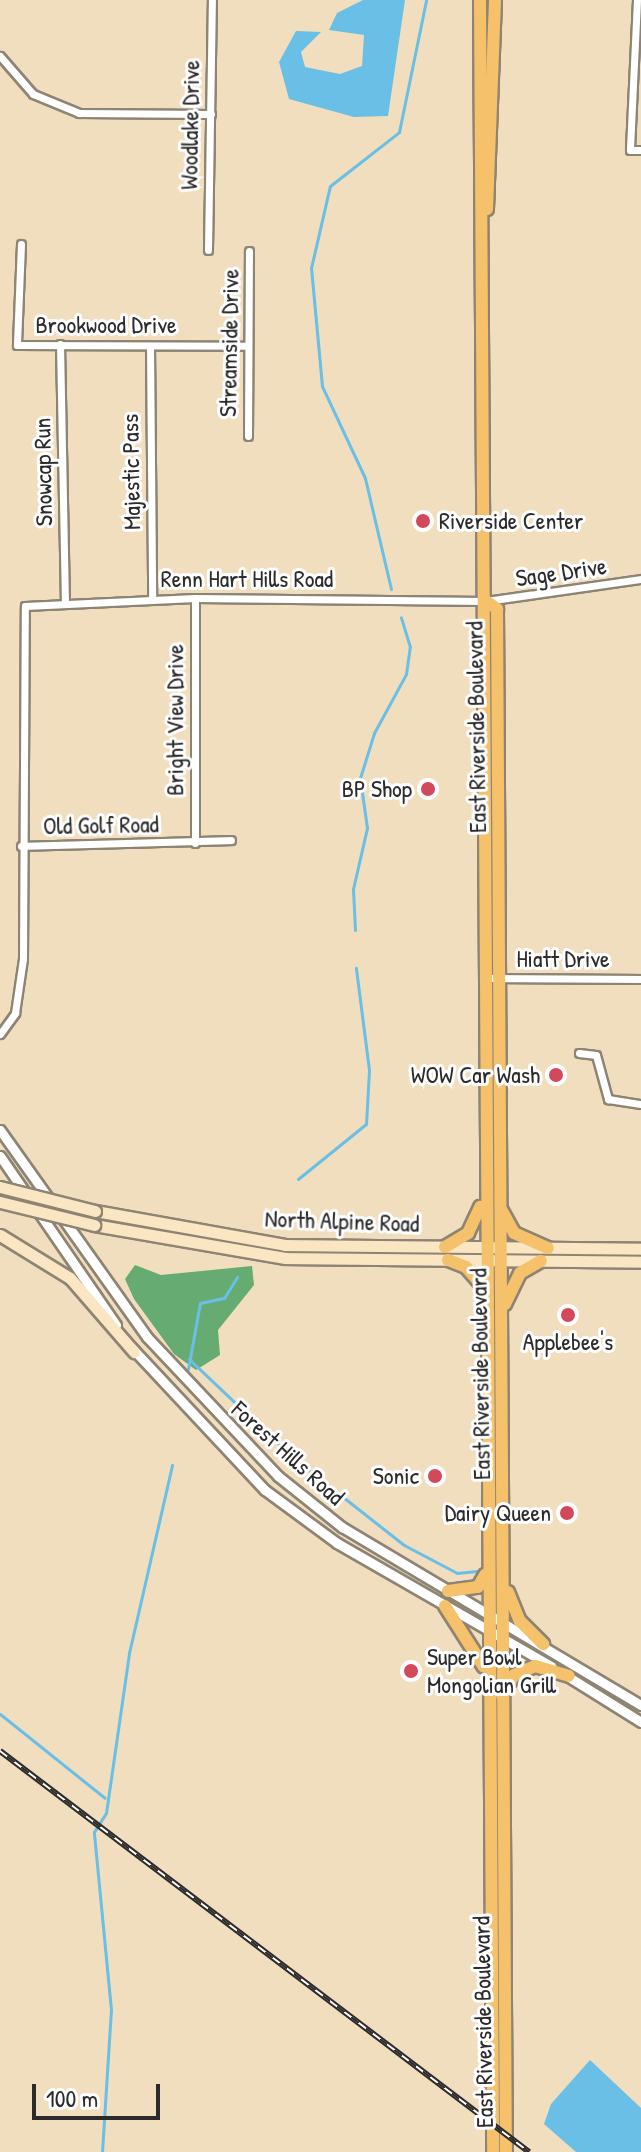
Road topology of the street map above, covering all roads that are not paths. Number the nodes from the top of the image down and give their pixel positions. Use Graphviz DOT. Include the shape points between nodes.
graph roads {
  1 [pos="212,0"];
  2 [pos="480,0"];
  3 [pos="495,0"];
  4 [pos="637,0"];
  5 [pos="0,56"];
  6 [pos="211,114"];
  7 [pos="641,150"];
  8 [pos="485,224"];
  9 [pos="21,244"];
  10 [pos="208,250"];
  11 [pos="249,251"];
  12 [pos="60,344"];
  13 [pos="150,346"];
  14 [pos="248,346"];
  15 [pos="248,436"];
  16 [pos="641,579"];
  17 [pos="152,598"];
  18 [pos="195,598"];
  19 [pos="65,600"];
  20 [pos="486,601"];
  21 [pos="231,840"];
  22 [pos="195,843"];
  23 [pos="21,846"];
  24 [pos="486,978"];
  25 [pos="500,979"];
  26 [pos="641,979"];
  27 [pos="0,1034"];
  28 [pos="579,1053"];
  29 [pos="641,1104"];
  30 [pos="0,1130"];
  31 [pos="0,1156"];
  32 [pos="0,1187"];
  33 [pos="484,1188"];
  34 [pos="0,1202"];
  35 [pos="500,1208"];
  36 [pos="0,1235"];
  37 [pos="445,1247"];
  38 [pos="548,1248"];
  39 [pos="636,1249"];
  40 [pos="485,1254"];
  41 [pos="501,1254"];
  42 [pos="448,1260"];
  43 [pos="541,1261"];
  44 [pos="636,1262"];
  45 [pos="485,1289"];
  46 [pos="501,1319"];
  47 [pos="134,1352"];
  48 [pos="503,1556"];
  49 [pos="486,1560"];
  50 [pos="448,1591"];
  51 [pos="445,1606"];
  52 [pos="487,1622"];
  53 [pos="502,1624"];
  54 [pos="502,1638"];
  55 [pos="543,1644"];
  56 [pos="569,1676"];
  57 [pos="488,1678"];
  58 [pos="500,1698"];
  59 [pos="641,1705"];
  60 [pos="641,1722"];
  61 [pos="493,2152"];
  62 [pos="506,2152"];
  1 -- 6 [label="street, Woodlake Drive"];
  2 -- 8 [label="main road, East Riverside Boulevard" via="478,175"];
  3 -- 8 [label="main road, East Riverside Boulevard"];
  4 -- 7 [label="street" via="630,150"];
  5 -- 6 [label="street" via="33,94 79,113"];
  6 -- 10 [label="street, Woodlake Drive"];
  8 -- 20 [label="main road, East Riverside Boulevard"];
  9 -- 12 [label="street, Brookwood Drive" via="17,345"];
  11 -- 14 [label="street, Streamside Drive"];
  12 -- 13 [label="street, Brookwood Drive"];
  12 -- 19 [label="street, Snowcap Run"];
  13 -- 14 [label="street, Brookwood Drive"];
  13 -- 17 [label="street, Majestic Pass"];
  14 -- 15 [label="street, Streamside Drive"];
  16 -- 20 [label="street, Sage Drive"];
  17 -- 18 [label="street, Renn Hart Hills Road"];
  17 -- 19 [label="street, Renn Hart Hills Road"];
  18 -- 20 [label="street, Renn Hart Hills Road"];
  18 -- 22 [label="street, Bright View Drive"];
  19 -- 23 [label="street, Renn Hart Hills Road" via="25,606 20,622"];
  20 -- 24 [label="main road, East Riverside Boulevard"];
  20 -- 25 [label="main road, East Riverside Boulevard" via="497,609"];
  21 -- 22 [label="street, Old Golf Road"];
  22 -- 23 [label="street, Old Golf Road"];
  23 -- 27 [label="street" via="21,990"];
  24 -- 25 [label="street, Hiatt Drive"];
  24 -- 33 [label="main road, East Riverside Boulevard"];
  25 -- 26 [label="street, Hiatt Drive"];
  25 -- 35 [label="main road, East Riverside Boulevard"];
  28 -- 29 [label="street" via="596,1055 608,1099"];
  30 -- 50 [label="street, Forest Hills Road" via="147,1337 230,1431 342,1527"];
  31 -- 47 [label="street, Forest Hills Road"];
  32 -- 37 [label="main road, North Alpine Road, bridge" via="95,1211 285,1245"];
  33 -- 37 [label="main road" via="476,1223"];
  33 -- 40 [label="main road, East Riverside Boulevard"];
  34 -- 42 [label="main road, North Alpine Road, bridge" via="94,1225 285,1258"];
  35 -- 38 [label="main road" via="514,1233"];
  35 -- 41 [label="main road, East Riverside Boulevard"];
  36 -- 47 [label="main road" via="70,1278"];
  37 -- 40 [label="main road, North Alpine Road"];
  38 -- 39 [label="main road, North Alpine Road"];
  38 -- 41 [label="main road, North Alpine Road"];
  39 -- 44 [label="main road"];
  40 -- 41 [label="main road, North Alpine Road"];
  40 -- 42 [label="main road, North Alpine Road"];
  40 -- 45 [label="main road, East Riverside Boulevard"];
  41 -- 43 [label="main road, North Alpine Road"];
  41 -- 46 [label="main road, East Riverside Boulevard"];
  42 -- 45 [label="main road" via="466,1267"];
  43 -- 44 [label="main road, North Alpine Road"];
  43 -- 46 [label="main road" via="520,1273"];
  45 -- 49 [label="main road, East Riverside Boulevard"];
  46 -- 48 [label="main road, East Riverside Boulevard"];
  47 -- 51 [label="street, Forest Hills Road" via="265,1490 337,1543"];
  48 -- 53 [label="main road, East Riverside Boulevard"];
  48 -- 55 [label="main road" via="511,1606"];
  49 -- 50 [label="main road" via="478,1587"];
  49 -- 52 [label="main road, East Riverside Boulevard"];
  50 -- 52 [label="street, Forest Hills Road"];
  51 -- 52 [label="street, Forest Hills Road"];
  51 -- 57 [label="main road"];
  52 -- 53 [label="street, Forest Hills Road"];
  52 -- 54 [label="street, Forest Hills Road"];
  52 -- 57 [label="main road, East Riverside Boulevard"];
  53 -- 54 [label="main road, East Riverside Boulevard"];
  53 -- 55 [label="street, Forest Hills Road"];
  54 -- 56 [label="street, Forest Hills Road"];
  54 -- 58 [label="main road, East Riverside Boulevard"];
  55 -- 59 [label="street, Forest Hills Road"];
  56 -- 58 [label="main road" via="535,1666 514,1675"];
  56 -- 60 [label="street, Forest Hills Road"];
  57 -- 61 [label="main road, East Riverside Boulevard"];
  58 -- 62 [label="main road, East Riverside Boulevard"];
}
